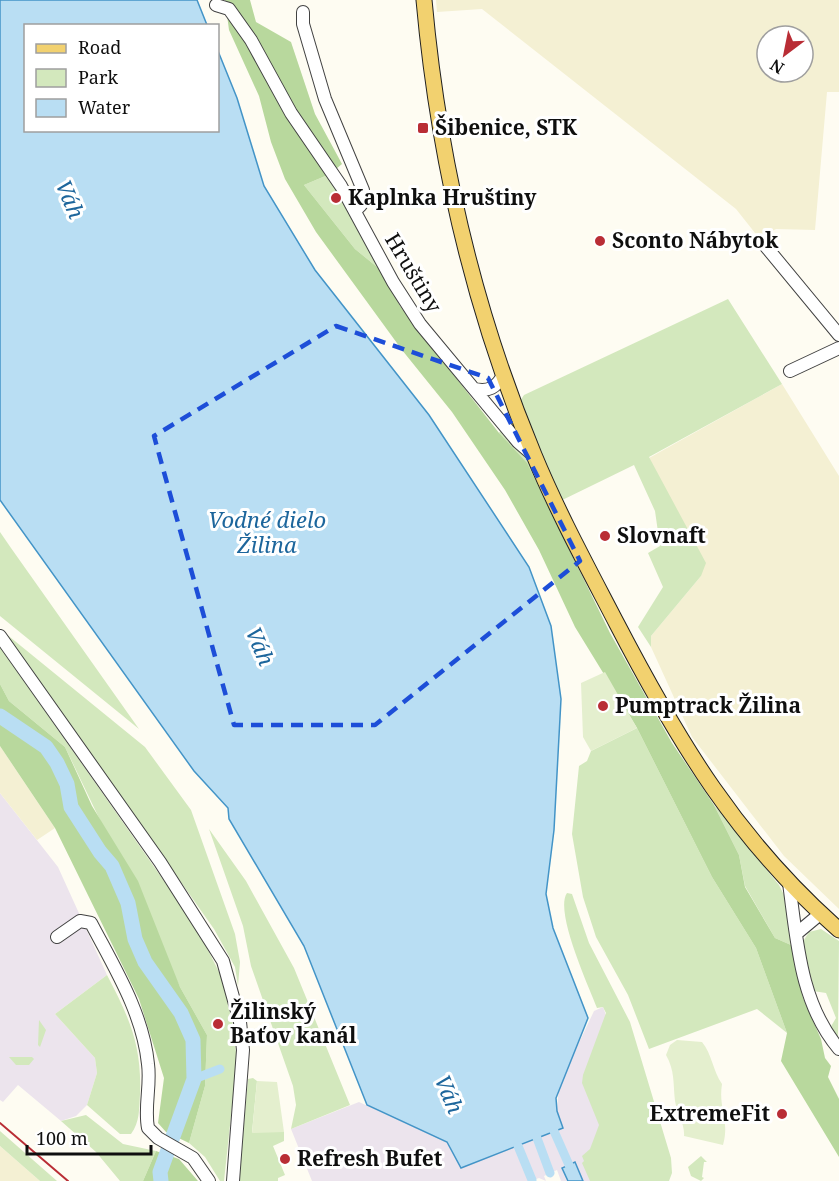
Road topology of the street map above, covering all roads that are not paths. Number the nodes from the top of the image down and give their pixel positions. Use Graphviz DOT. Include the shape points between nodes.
graph roads {
  1 [pos="424,0"];
  2 [pos="216,5"];
  3 [pos="303,12"];
  4 [pos="356,211"];
  5 [pos="763,243"];
  6 [pos="839,335"];
  7 [pos="839,348"];
  8 [pos="790,371"];
  9 [pos="504,375"];
  10 [pos="474,389"];
  11 [pos="534,456"];
  12 [pos="0,636"];
  13 [pos="789,883"];
  14 [pos="820,914"];
  15 [pos="839,930"];
  16 [pos="796,934"];
  17 [pos="57,937"];
  18 [pos="839,1048"];
  19 [pos="209,1181"];
  20 [pos="233,1181"];
  1 -- 9 [label="main road" via="436,104 456,207"];
  2 -- 4 [label="street, Hruštiny" via="229,9 251,40 291,113"];
  3 -- 4 [label="street" via="325,99 363,190"];
  4 -- 10 [label="street, Hruštiny" via="420,324"];
  5 -- 6 [label="street"];
  7 -- 8 [label="street"];
  9 -- 10 [label="street" via="488,391"];
  9 -- 11 [label="main road"];
  10 -- 11 [label="street, Hruštiny"];
  11 -- 13 [label="main road" via="669,721 721,801"];
  12 -- 20 [label="street" via="160,862 223,961 243,1050"];
  13 -- 14 [label="main road"];
  13 -- 16 [label="street"];
  14 -- 15 [label="main road"];
  14 -- 16 [label="street"];
  16 -- 18 [label="street" via="810,1000 824,1030"];
  17 -- 19 [label="street" via="80,921 91,923 126,991 145,1042 147,1120 152,1134 193,1158"];
}
